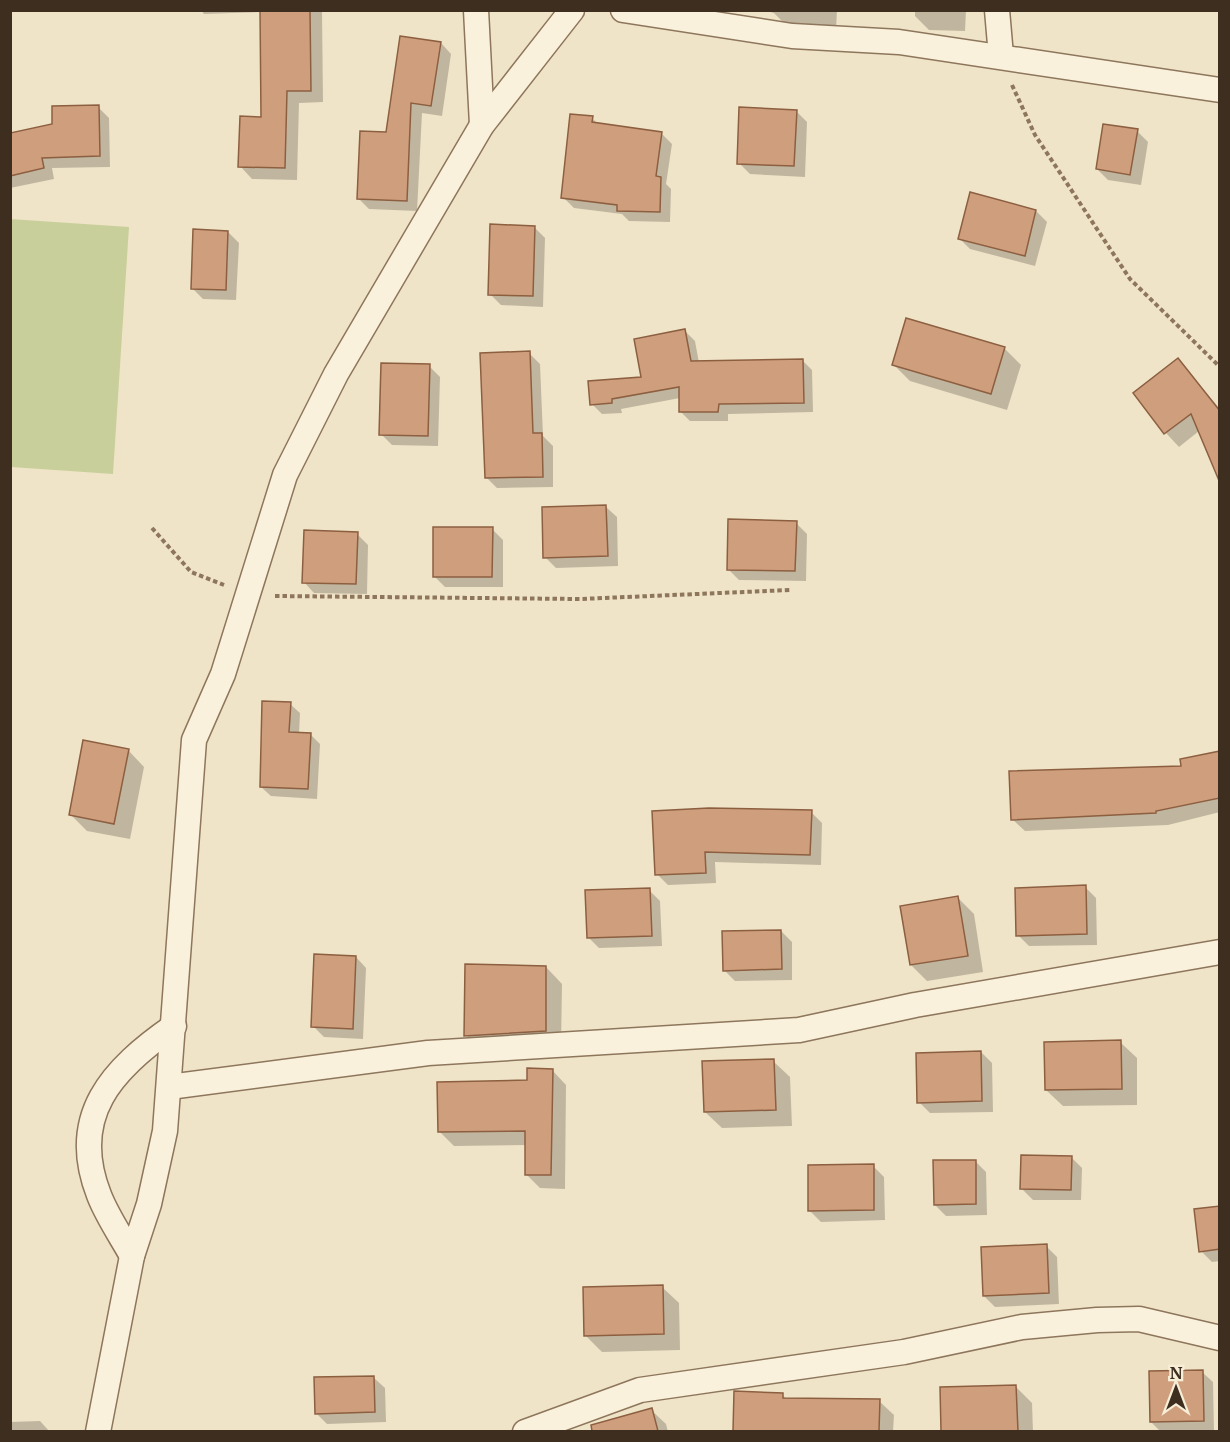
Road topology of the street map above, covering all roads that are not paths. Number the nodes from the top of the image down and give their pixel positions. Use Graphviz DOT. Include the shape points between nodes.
graph roads {
  1 [pos="477,10"];
  2 [pos="572,10"];
  3 [pos="623,10"];
  4 [pos="997,10"];
  5 [pos="1001,56"];
  6 [pos="1220,90"];
  7 [pos="482,125"];
  8 [pos="1220,952"];
  9 [pos="174,1026"];
  10 [pos="169,1087"];
  11 [pos="132,1256"];
  12 [pos="1220,1338"];
  13 [pos="98,1431"];
  14 [pos="525,1431"];
  1 -- 7 [label="street"];
  2 -- 7 [label="street"];
  3 -- 5 [label="street" via="792,36 899,42"];
  4 -- 5 [label="street"];
  5 -- 6 [label="street"];
  7 -- 9 [label="street" via="336,374 285,475 223,674 194,740"];
  8 -- 10 [label="street" via="915,1005 799,1030 428,1053"];
  9 -- 10 [label="street"];
  9 -- 11 [label="street" via="139,1050 120,1069 90,1122 89,1152 99,1196"];
  10 -- 11 [label="street" via="165,1131 149,1204"];
  11 -- 13 [label="street"];
  12 -- 14 [label="street" via="1139,1319 1022,1328 904,1352 640,1390"];
}
